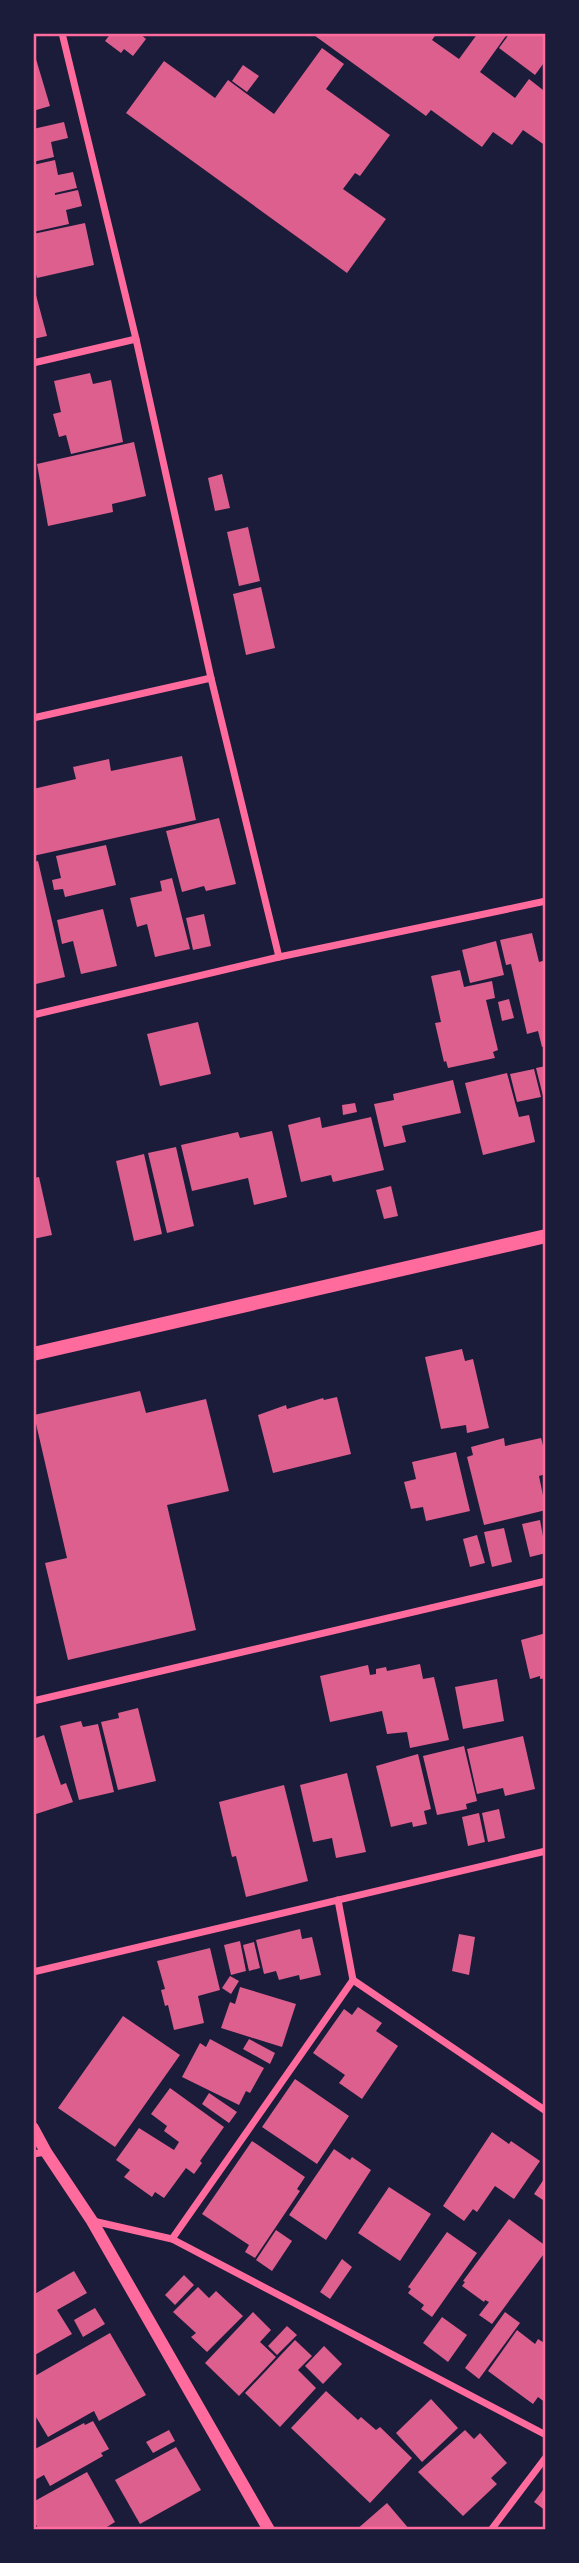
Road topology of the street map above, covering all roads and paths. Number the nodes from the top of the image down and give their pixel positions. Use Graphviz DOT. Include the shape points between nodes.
graph roads {
  1 [pos="62,33"];
  2 [pos="136,339"];
  3 [pos="33,363"];
  4 [pos="211,678"];
  5 [pos="33,718"];
  6 [pos="546,901"];
  7 [pos="279,957"];
  8 [pos="33,1015"];
  9 [pos="546,1236"];
  10 [pos="33,1354"];
  11 [pos="546,1581"];
  12 [pos="33,1701"];
  13 [pos="546,1850"];
  14 [pos="338,1900"];
  15 [pos="33,1972"];
  16 [pos="353,1980"];
  17 [pos="546,2111"];
  18 [pos="33,2128"];
  19 [pos="40,2153"];
  20 [pos="92,2221"];
  21 [pos="172,2239"];
  22 [pos="546,2435"];
  23 [pos="546,2457"];
  24 [pos="269,2530"];
  25 [pos="491,2530"];
  1 -- 2 [label="street"];
  2 -- 3 [label="street"];
  2 -- 4 [label="street"];
  4 -- 5 [label="street"];
  4 -- 7 [label="street"];
  6 -- 7 [label="street"];
  7 -- 8 [label="street"];
  9 -- 10 [label="main road"];
  11 -- 12 [label="street"];
  13 -- 14 [label="street"];
  14 -- 15 [label="street"];
  14 -- 16 [label="street"];
  16 -- 17 [label="street"];
  16 -- 21 [label="street"];
  18 -- 19 [label="street"];
  19 -- 20 [label="street"];
  20 -- 21 [label="street"];
  20 -- 24 [label="street"];
  21 -- 22 [label="street"];
  23 -- 25 [label="street"];
}
